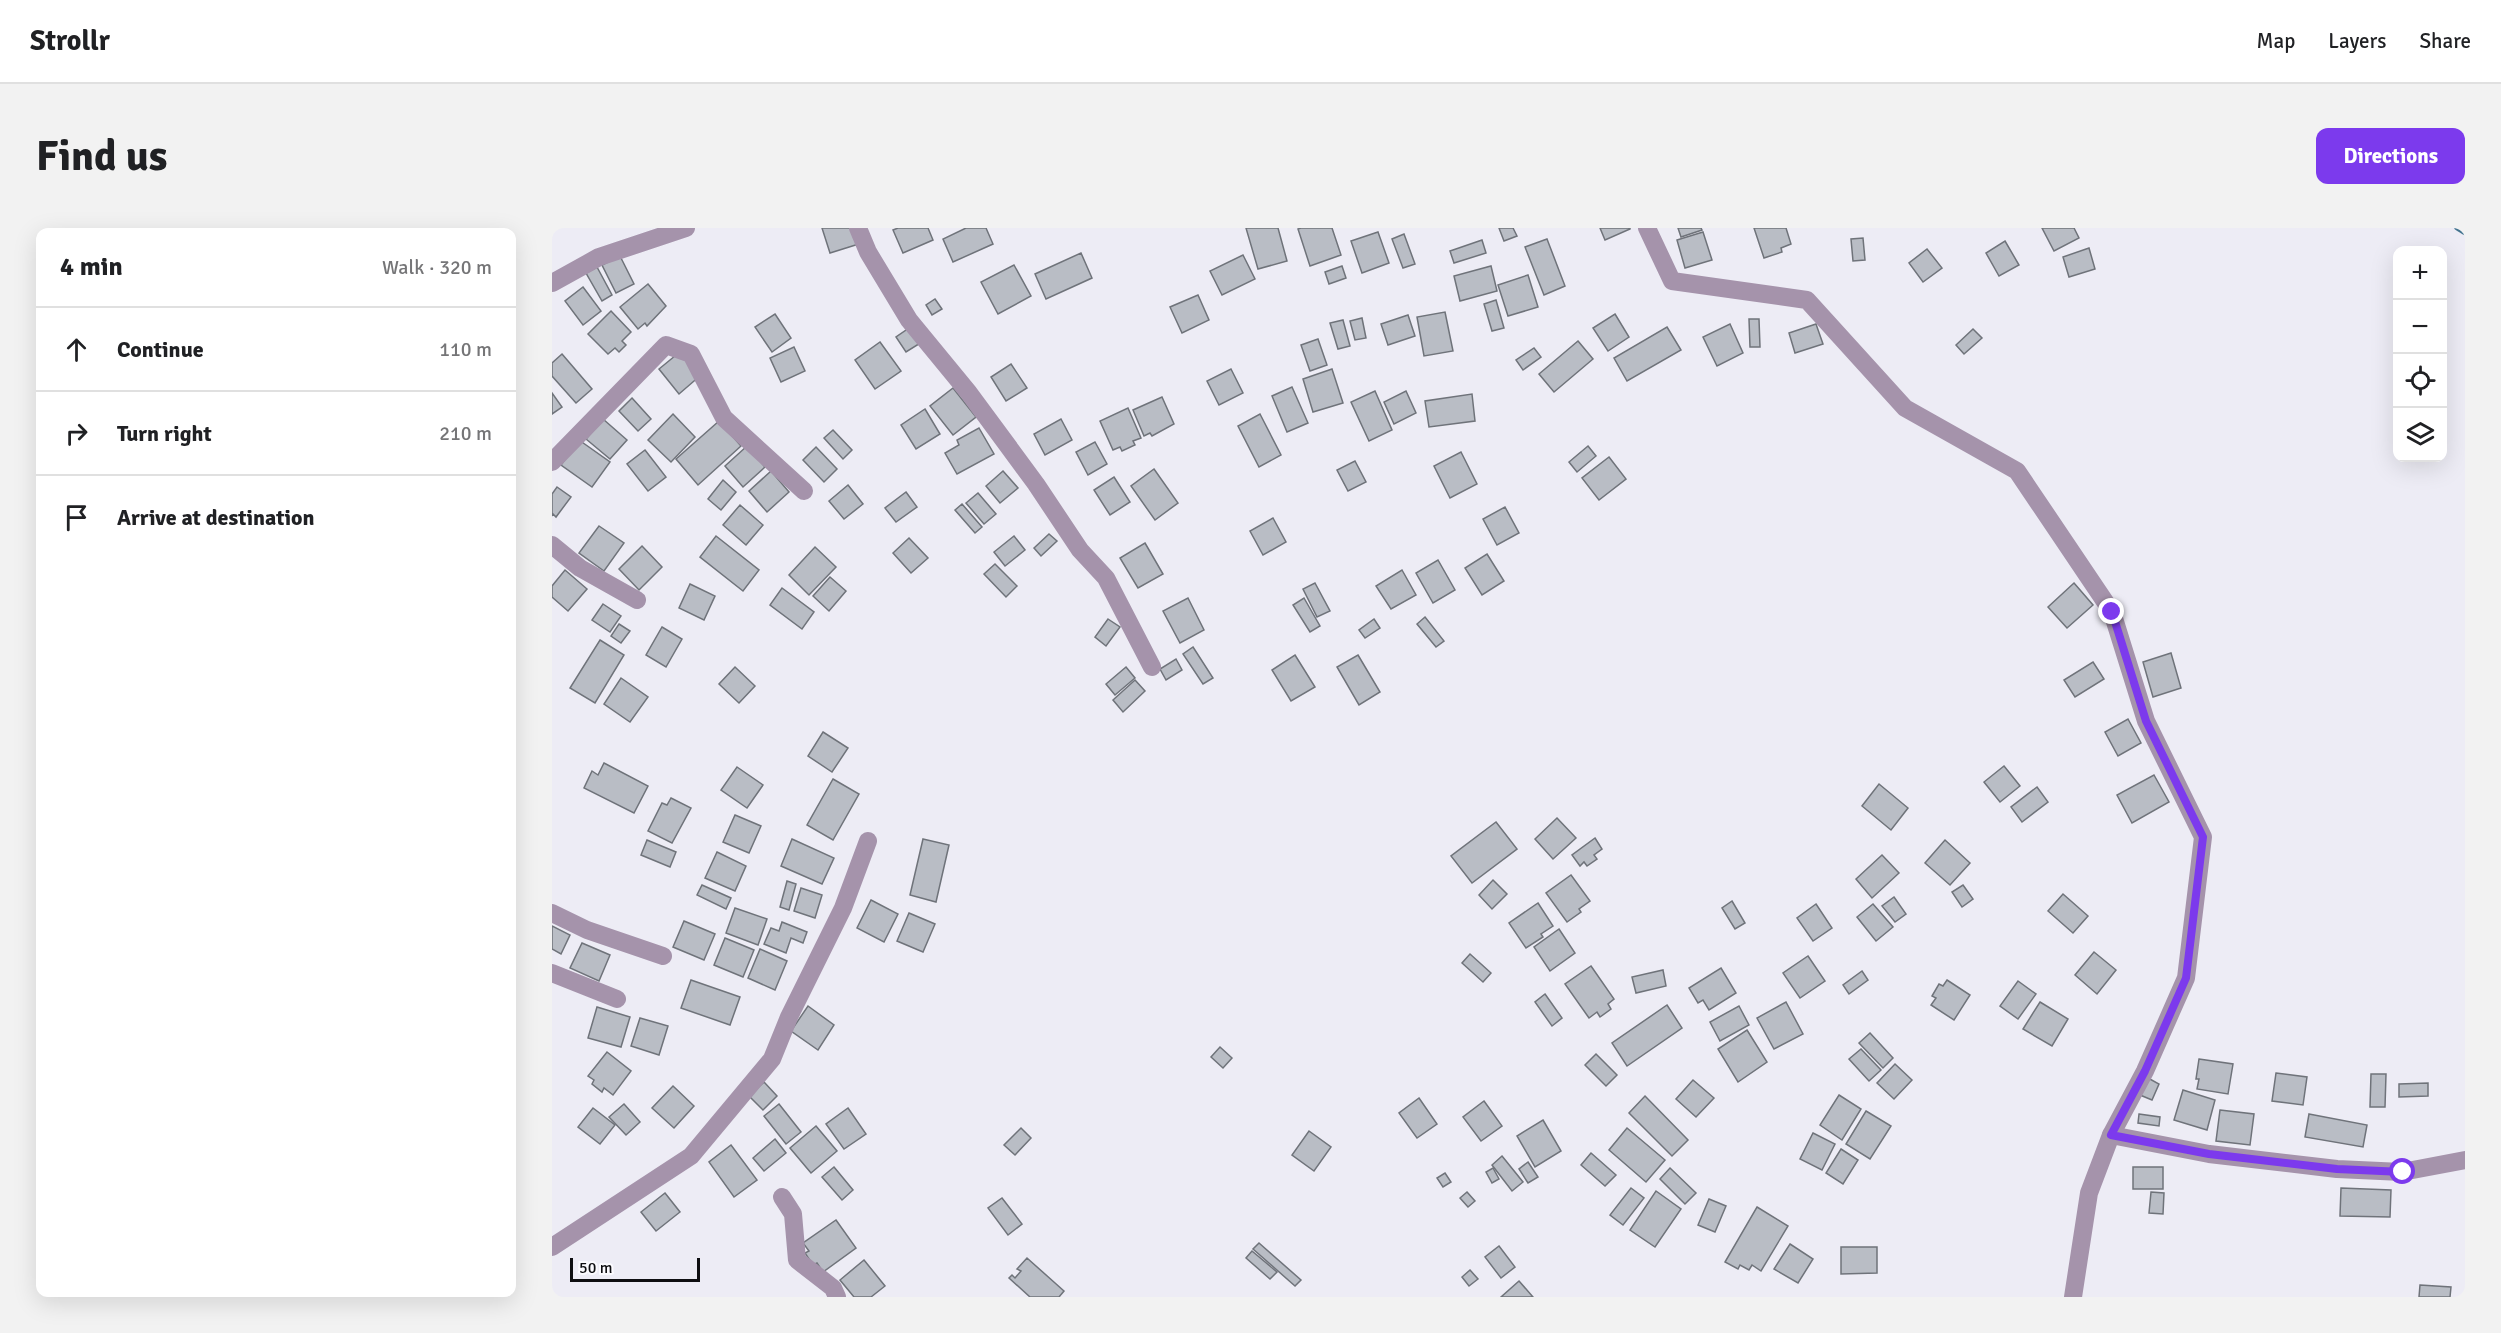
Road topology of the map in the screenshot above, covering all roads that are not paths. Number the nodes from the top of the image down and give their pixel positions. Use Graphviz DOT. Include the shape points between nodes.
graph roads {
  1 [pos="686,228"];
  2 [pos="858,228"];
  3 [pos="1647,228"];
  4 [pos="552,283"];
  5 [pos="552,462"];
  6 [pos="804,491"];
  7 [pos="552,545"];
  8 [pos="638,600"];
  9 [pos="1152,667"];
  10 [pos="868,841"];
  11 [pos="552,913"];
  12 [pos="663,956"];
  13 [pos="552,973"];
  14 [pos="616,999"];
  15 [pos="2111,1135"];
  16 [pos="2465,1160"];
  17 [pos="782,1197"];
  18 [pos="552,1247"];
  19 [pos="837,1297"];
  20 [pos="2073,1297"];
  1 -- 4 [label="street" via="599,256"];
  2 -- 9 [label="street" via="909,320 969,393 1080,550 1106,578"];
  3 -- 15 [label="street" via="1672,281 1807,300 1905,408 2017,471 2112,612 2146,721 2203,837 2186,978 2145,1071"];
  5 -- 6 [label="street" via="666,345 692,354 724,418"];
  7 -- 8 [label="street" via="580,568"];
  10 -- 18 [label="street" via="843,908 772,1059 691,1156"];
  11 -- 12 [label="street" via="587,930"];
  13 -- 14 [label="street"];
  15 -- 16 [label="street" via="2209,1154 2337,1169 2403,1172"];
  15 -- 20 [label="street" via="2089,1192"];
  17 -- 19 [label="street" via="793,1214 797,1260 833,1288"];
}
